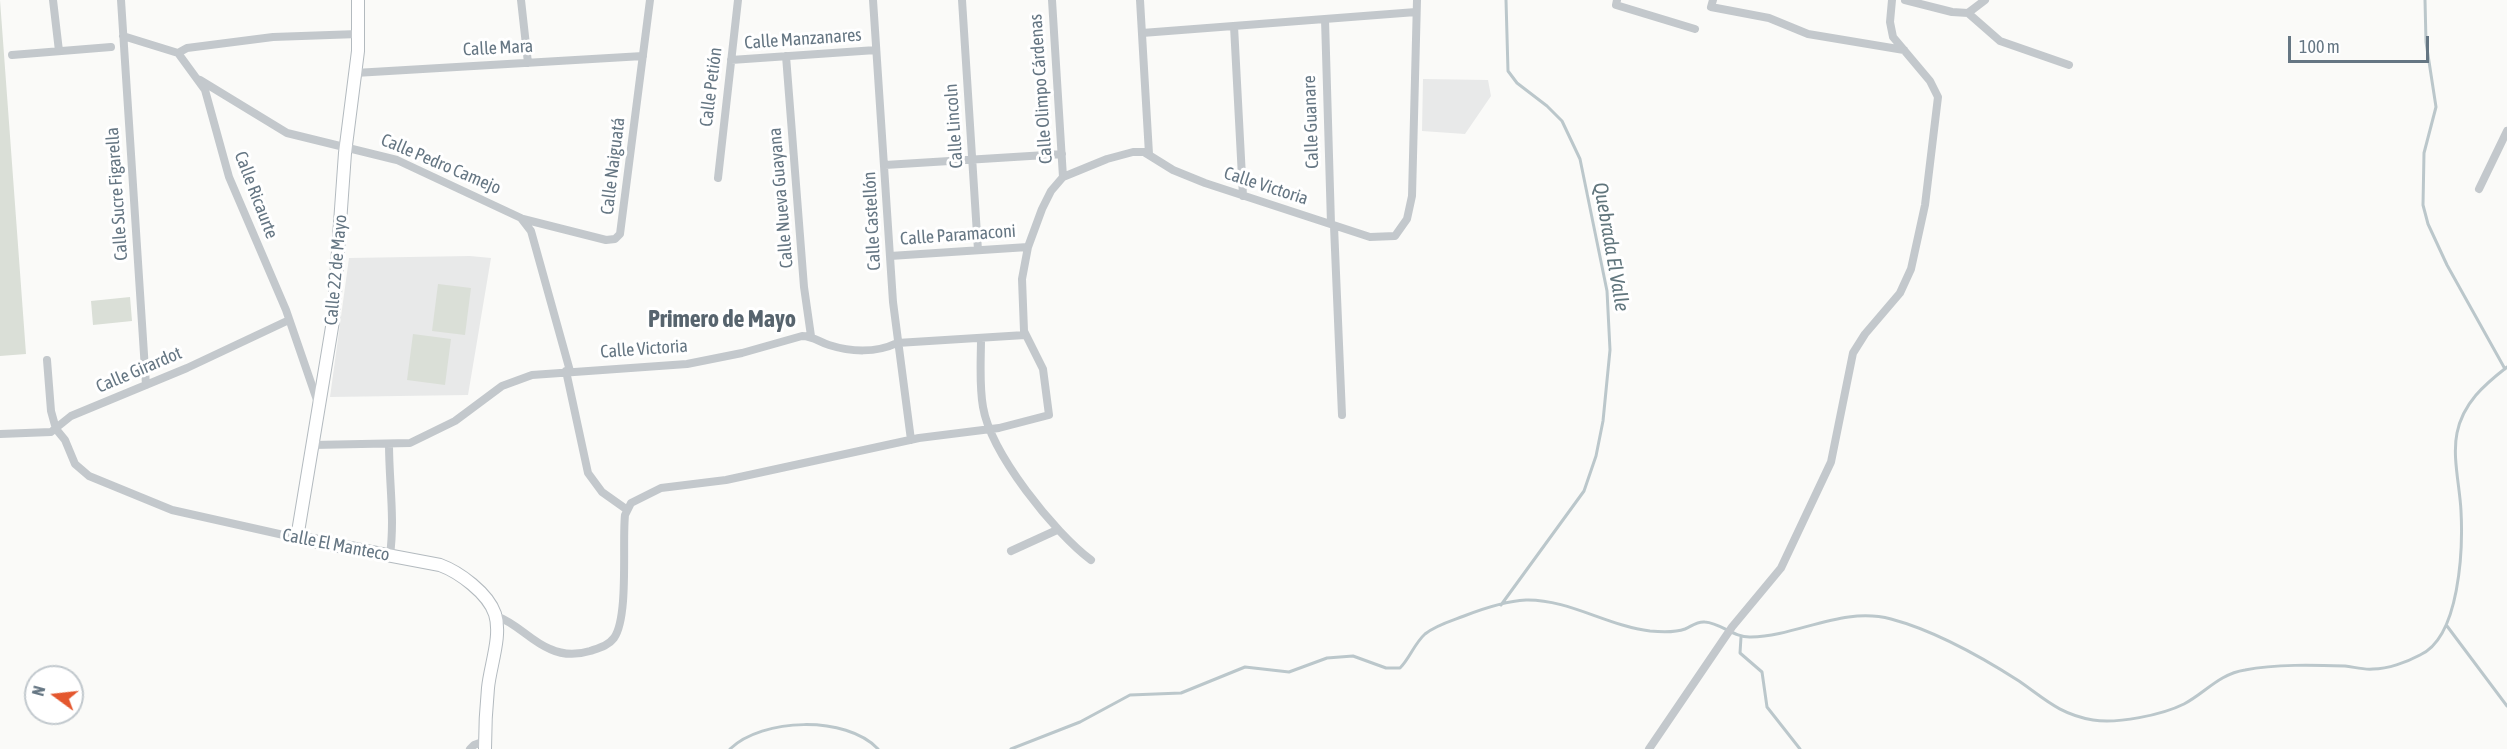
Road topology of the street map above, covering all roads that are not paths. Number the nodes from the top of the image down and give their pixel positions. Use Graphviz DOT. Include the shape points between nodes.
graph roads {
  1 [pos="53,0"];
  2 [pos="121,0"];
  3 [pos="357,0"];
  4 [pos="522,0"];
  5 [pos="650,0"];
  6 [pos="738,0"];
  7 [pos="873,0"];
  8 [pos="962,0"];
  9 [pos="1052,0"];
  10 [pos="1140,0"];
  11 [pos="1417,0"];
  12 [pos="1617,0"];
  13 [pos="1713,0"];
  14 [pos="1892,0"];
  15 [pos="1905,0"];
  16 [pos="1985,0"];
  17 [pos="1939,4"];
  18 [pos="1416,12"];
  19 [pos="1968,13"];
  20 [pos="1325,19"];
  21 [pos="1234,26"];
  22 [pos="1695,28"];
  23 [pos="1142,33"];
  24 [pos="358,34"];
  25 [pos="123,36"];
  26 [pos="111,47"];
  27 [pos="876,50"];
  28 [pos="1904,50"];
  29 [pos="59,51"];
  30 [pos="177,53"];
  31 [pos="12,56"];
  32 [pos="643,56"];
  33 [pos="786,56"];
  34 [pos="731,60"];
  35 [pos="528,63"];
  36 [pos="2069,65"];
  37 [pos="355,73"];
  38 [pos="200,80"];
  39 [pos="2507,131"];
  40 [pos="346,146"];
  41 [pos="1062,154"];
  42 [pos="1149,154"];
  43 [pos="972,160"];
  44 [pos="885,165"];
  45 [pos="1064,177"];
  46 [pos="717,178"];
  47 [pos="2480,189"];
  48 [pos="1243,196"];
  49 [pos="522,219"];
  50 [pos="1333,225"];
  51 [pos="1028,247"];
  52 [pos="978,250"];
  53 [pos="890,256"];
  54 [pos="289,320"];
  55 [pos="1025,335"];
  56 [pos="811,336"];
  57 [pos="981,338"];
  58 [pos="897,344"];
  59 [pos="47,360"];
  60 [pos="568,371"];
  61 [pos="146,385"];
  62 [pos="319,406"];
  63 [pos="1342,415"];
  64 [pos="56,429"];
  65 [pos="991,429"];
  66 [pos="0,434"];
  67 [pos="911,440"];
  68 [pos="389,444"];
  69 [pos="313,445"];
  70 [pos="626,509"];
  71 [pos="1058,530"];
  72 [pos="297,538"];
  73 [pos="1011,551"];
  74 [pos="390,555"];
  75 [pos="1091,560"];
  76 [pos="496,615"];
  77 [pos="485,745"];
  78 [pos="470,749"];
  79 [pos="1649,749"];
  1 -- 29 [label="street"];
  2 -- 25 [label="street, Calle Sucre Figarella"];
  3 -- 24 [label="street, Calle 22 de Mayo"];
  4 -- 35 [label="street"];
  5 -- 32 [label="street, Calle Naiguatá"];
  6 -- 34 [label="street, Calle Petión"];
  7 -- 27 [label="street, Calle Castellón"];
  8 -- 43 [label="street, Calle Lincoln"];
  9 -- 41 [label="street, Calle Olimpo Cárdenas"];
  10 -- 23 [label="street"];
  11 -- 18 [label="street, Calle Victoria"];
  12 -- 22 [label="street" via="1616,5"];
  13 -- 28 [label="street" via="1710,6 1769,18 1802,33"];
  14 -- 28 [label="street" via="1890,27"];
  15 -- 17 [label="street"];
  16 -- 19 [label="street"];
  17 -- 19 [label="street"];
  18 -- 20 [label="street"];
  18 -- 50 [label="street, Calle Victoria" via="1413,179 1407,219 1388,238 1370,237"];
  19 -- 36 [label="street" via="2000,41"];
  20 -- 21 [label="street"];
  20 -- 50 [label="street, Calle Guanare"];
  21 -- 23 [label="street"];
  21 -- 48 [label="street"];
  23 -- 42 [label="street"];
  24 -- 30 [label="street" via="263,38 187,48"];
  24 -- 37 [label="street, Calle 22 de Mayo"];
  25 -- 30 [label="street"];
  25 -- 61 [label="street, Calle Sucre Figarella"];
  26 -- 29 [label="street"];
  27 -- 33 [label="street, Calle Manzanares"];
  27 -- 44 [label="street, Calle Castellón"];
  28 -- 79 [label="street" via="1938,97 1925,205 1911,269 1900,293 1853,353 1831,462 1782,568 1732,627"];
  29 -- 31 [label="street"];
  30 -- 38 [label="street, Calle Ricaurte"];
  32 -- 35 [label="street, Calle Mara"];
  32 -- 49 [label="street, Calle Naiguatá" via="620,234 606,240"];
  33 -- 34 [label="street, Calle Manzanares"];
  33 -- 56 [label="street, Calle Nueva Guayana"];
  34 -- 46 [label="street, Calle Petión"];
  35 -- 37 [label="street, Calle Mara"];
  37 -- 40 [label="street, Calle 22 de Mayo"];
  38 -- 40 [label="street, Calle Pedro Camejo" via="287,133"];
  38 -- 54 [label="street, Calle Ricaurte" via="210,102 229,177"];
  39 -- 47 [label="street"];
  40 -- 49 [label="street, Calle Pedro Camejo" via="397,160"];
  40 -- 62 [label="street, Calle 22 de Mayo" via="333,321"];
  41 -- 43 [label="street"];
  41 -- 45 [label="street, Calle Olimpo Cárdenas"];
  42 -- 45 [label="street" via="1127,153"];
  42 -- 48 [label="street, Calle Victoria" via="1187,177"];
  43 -- 44 [label="street"];
  43 -- 52 [label="street, Calle Lincoln"];
  44 -- 53 [label="street, Calle Castellón"];
  45 -- 51 [label="street" via="1047,200"];
  48 -- 50 [label="street, Calle Victoria"];
  49 -- 60 [label="street" via="531,231"];
  50 -- 63 [label="street, Calle Guanare"];
  51 -- 52 [label="street, Calle Paramaconi"];
  51 -- 55 [label="street" via="1022,279"];
  52 -- 53 [label="street, Calle Paramaconi"];
  53 -- 58 [label="street, Calle Castellón"];
  54 -- 61 [label="street, Calle Girardot"];
  54 -- 62 [label="street, Calle Ricaurte"];
  55 -- 57 [label="street"];
  55 -- 65 [label="street" via="1043,369 1049,414"];
  56 -- 58 [label="street" via="852,350 883,349"];
  56 -- 60 [label="street, Calle Victoria" via="687,364"];
  57 -- 58 [label="street"];
  57 -- 65 [label="street" via="983,407"];
  58 -- 67 [label="street, Calle Castellón"];
  59 -- 64 [label="street, Calle El Manteco"];
  60 -- 68 [label="street, Calle Victoria" via="510,382 436,432 410,443"];
  60 -- 70 [label="street" via="588,473 602,492"];
  61 -- 64 [label="street, Calle Girardot" via="71,416"];
  62 -- 69 [label="street, Calle 22 de Mayo"];
  64 -- 66 [label="street, Calle Girardot"];
  64 -- 72 [label="street, Calle El Manteco" via="75,464 110,486 190,515"];
  65 -- 67 [label="street"];
  65 -- 71 [label="street" via="1017,475"];
  67 -- 70 [label="street" via="726,480 661,488 636,499"];
  68 -- 69 [label="street, Calle Victoria"];
  68 -- 74 [label="street" via="394,522"];
  69 -- 72 [label="street, Calle 22 de Mayo"];
  70 -- 76 [label="street" via="619,622 610,642 586,652 561,653 543,646"];
  71 -- 73 [label="street"];
  71 -- 75 [label="street"];
  72 -- 74 [label="street, Calle El Manteco"];
  74 -- 76 [label="street, Calle El Manteco" via="452,571 487,601"];
  76 -- 77 [label="street"];
  77 -- 78 [label="street"];
}
